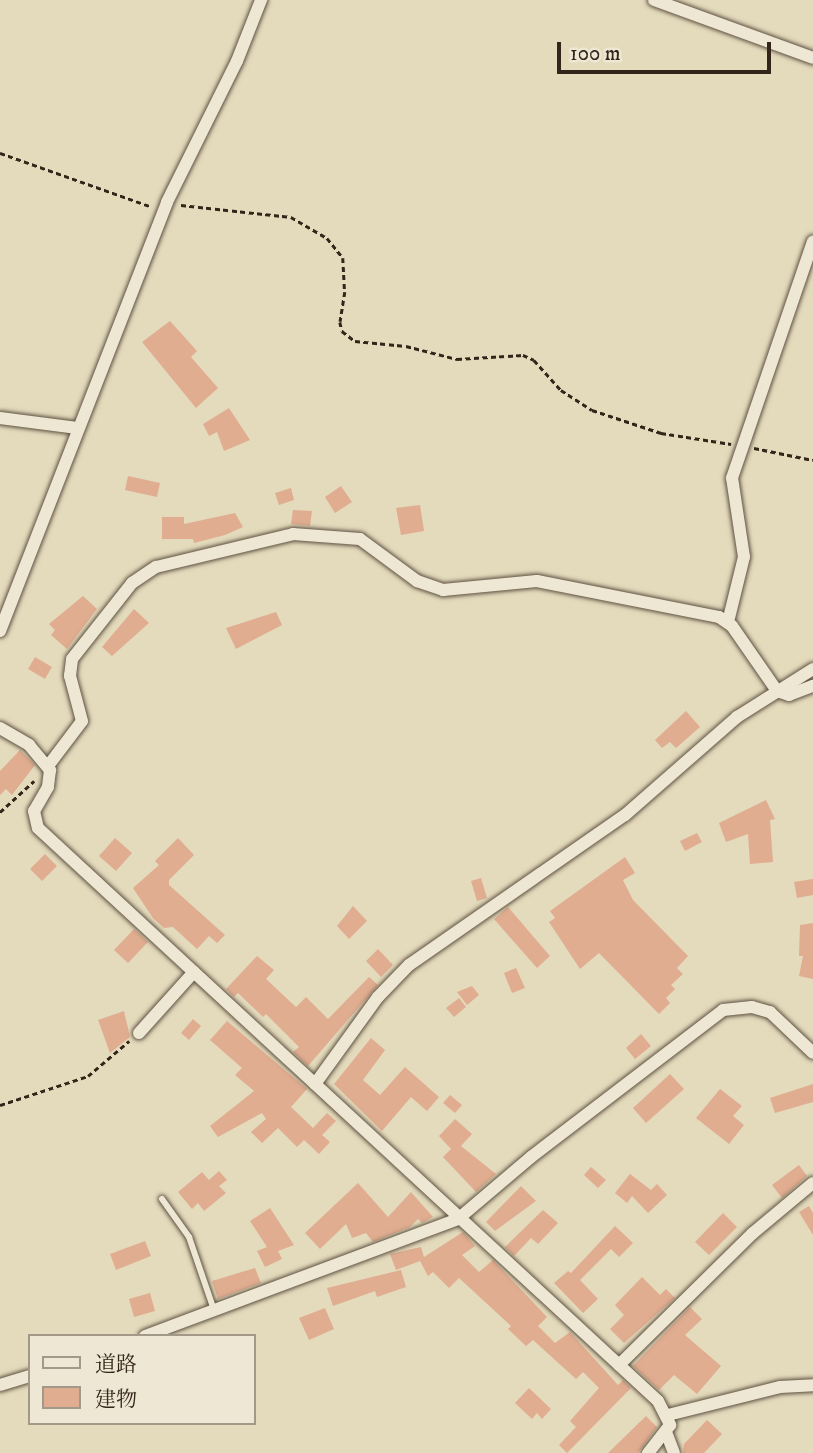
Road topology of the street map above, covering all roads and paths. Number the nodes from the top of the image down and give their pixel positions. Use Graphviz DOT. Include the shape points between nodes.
graph roads {
  1 [pos="261,0"];
  2 [pos="654,0"];
  3 [pos="813,58"];
  4 [pos="0,153"];
  5 [pos="165,206"];
  6 [pos="813,242"];
  7 [pos="0,418"];
  8 [pos="77,428"];
  9 [pos="742,446"];
  10 [pos="813,460"];
  11 [pos="728,622"];
  12 [pos="0,631"];
  13 [pos="813,669"];
  14 [pos="813,686"];
  15 [pos="777,691"];
  16 [pos="0,728"];
  17 [pos="48,766"];
  18 [pos="0,812"];
  19 [pos="194,972"];
  20 [pos="139,1032"];
  21 [pos="813,1053"];
  22 [pos="314,1084"];
  23 [pos="0,1105"];
  24 [pos="813,1183"];
  25 [pos="162,1199"];
  26 [pos="458,1219"];
  27 [pos="214,1310"];
  28 [pos="150,1334"];
  29 [pos="619,1365"];
  30 [pos="28,1377"];
  31 [pos="0,1385"];
  32 [pos="813,1385"];
  33 [pos="668,1415"];
  34 [pos="666,1432"];
  35 [pos="648,1453"];
  36 [pos="674,1453"];
  1 -- 5 [label="street" via="237,61"];
  2 -- 3 [label="street"];
  4 -- 5 [label="path"];
  5 -- 8 [label="street"];
  5 -- 9 [label="path" via="291,217 327,238 343,258 345,292 340,322 342,331 355,341 406,346 457,359 523,355 534,360 561,390 592,410 660,433"];
  6 -- 9 [label="street"];
  7 -- 8 [label="street"];
  8 -- 12 [label="street"];
  9 -- 10 [label="path"];
  9 -- 11 [label="street" via="732,478 743,565"];
  11 -- 15 [label="street"];
  11 -- 17 [label="street" via="537,580 443,590 417,581 360,540 286,535 156,567 132,583 72,659 69,672 82,721"];
  13 -- 15 [label="street"];
  14 -- 15 [label="street" via="789,695"];
  15 -- 22 [label="street" via="737,717 625,815 396,975"];
  16 -- 17 [label="street" via="29,745"];
  17 -- 18 [label="path"];
  17 -- 19 [label="street" via="49,782 34,808 34,823"];
  19 -- 20 [label="street"];
  19 -- 22 [label="street"];
  20 -- 23 [label="path" via="88,1076"];
  21 -- 26 [label="street" via="770,1012 752,1007 723,1010"];
  22 -- 26 [label="street"];
  24 -- 29 [label="street" via="753,1233"];
  25 -- 27 [label="lane" via="186,1229"];
  26 -- 27 [label="street"];
  26 -- 29 [label="street"];
  27 -- 28 [label="street"];
  29 -- 33 [label="street"];
  30 -- 31 [label="street"];
  32 -- 33 [label="street" via="779,1387"];
  33 -- 34 [label="street"];
  34 -- 35 [label="street"];
  34 -- 36 [label="street"];
}
